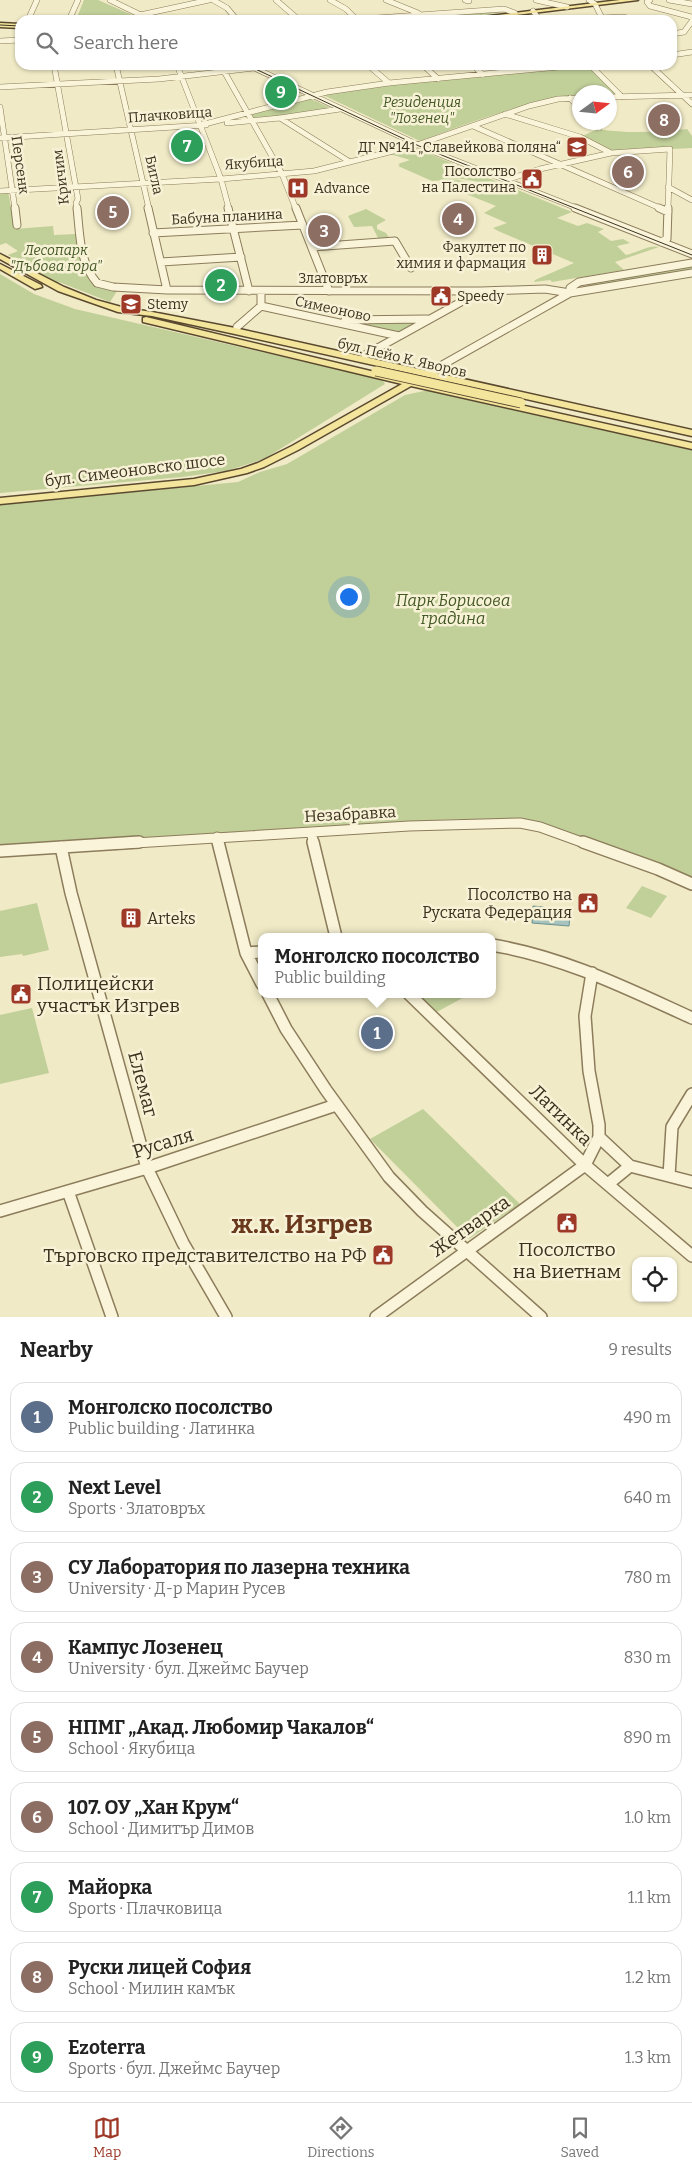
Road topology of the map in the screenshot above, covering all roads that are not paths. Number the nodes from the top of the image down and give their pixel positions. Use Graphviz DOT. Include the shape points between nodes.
graph roads {
  1 [pos="37,0"];
  2 [pos="78,0"];
  3 [pos="110,0"];
  4 [pos="209,0"];
  5 [pos="213,0"];
  6 [pos="276,0"];
  7 [pos="330,0"];
  8 [pos="386,0"];
  9 [pos="536,0"];
  10 [pos="589,0"];
  11 [pos="605,0"];
  12 [pos="635,0"];
  13 [pos="669,0"];
  14 [pos="648,1"];
  15 [pos="595,4"];
  16 [pos="692,4"];
  17 [pos="567,7"];
  18 [pos="533,11"];
  19 [pos="421,14"];
  20 [pos="515,14"];
  21 [pos="30,15"];
  22 [pos="71,15"];
  23 [pos="140,15"];
  24 [pos="233,15"];
  25 [pos="293,15"];
  26 [pos="352,15"];
  27 [pos="408,15"];
  28 [pos="508,15"];
  29 [pos="536,15"];
  30 [pos="601,15"];
  31 [pos="692,17"];
  32 [pos="692,21"];
  33 [pos="0,25"];
  34 [pos="15,26"];
  35 [pos="677,30"];
  36 [pos="684,32"];
  37 [pos="677,33"];
  38 [pos="692,34"];
  39 [pos="15,40"];
  40 [pos="0,41"];
  41 [pos="692,52"];
  42 [pos="677,54"];
  43 [pos="55,70"];
  44 [pos="117,70"];
  45 [pos="180,70"];
  46 [pos="242,70"];
  47 [pos="258,70"];
  48 [pos="374,70"];
  49 [pos="428,70"];
  50 [pos="478,70"];
  51 [pos="539,70"];
  52 [pos="595,70"];
  53 [pos="655,70"];
  54 [pos="531,71"];
  55 [pos="225,73"];
  56 [pos="483,75"];
  57 [pos="182,76"];
  58 [pos="438,79"];
  59 [pos="119,80"];
  60 [pos="389,83"];
  61 [pos="57,84"];
  62 [pos="0,87"];
  63 [pos="692,95"];
  64 [pos="313,96"];
  65 [pos="617,96"];
  66 [pos="622,96"];
  67 [pos="684,96"];
  68 [pos="570,98"];
  69 [pos="692,104"];
  70 [pos="0,107"];
  71 [pos="340,109"];
  72 [pos="248,112"];
  73 [pos="505,114"];
  74 [pos="280,118"];
  75 [pos="252,120"];
  76 [pos="201,125"];
  77 [pos="473,126"];
  78 [pos="131,129"];
  79 [pos="67,133"];
  80 [pos="2,138"];
  81 [pos="417,145"];
  82 [pos="611,153"];
  83 [pos="350,162"];
  84 [pos="562,164"];
  85 [pos="282,174"];
  86 [pos="221,178"];
  87 [pos="506,180"];
  88 [pos="142,183"];
  89 [pos="668,186"];
  90 [pos="76,187"];
  91 [pos="0,191"];
  92 [pos="11,191"];
  93 [pos="692,200"];
  94 [pos="668,212"];
  95 [pos="17,225"];
  96 [pos="303,225"];
  97 [pos="234,229"];
  98 [pos="153,233"];
  99 [pos="661,242"];
  100 [pos="312,247"];
  101 [pos="692,254"];
  102 [pos="0,256"];
  103 [pos="241,257"];
  104 [pos="160,262"];
  105 [pos="692,263"];
  106 [pos="0,266"];
  107 [pos="411,268"];
  108 [pos="692,273"];
  109 [pos="97,284"];
  110 [pos="167,290"];
  111 [pos="249,291"];
  112 [pos="261,291"];
  113 [pos="329,291"];
  114 [pos="481,291"];
  115 [pos="570,293"];
  116 [pos="261,306"];
  117 [pos="120,312"];
  118 [pos="430,319"];
  119 [pos="328,320"];
  120 [pos="237,327"];
  121 [pos="399,336"];
  122 [pos="222,339"];
  123 [pos="365,355"];
  124 [pos="378,369"];
  125 [pos="428,374"];
  126 [pos="410,383"];
  127 [pos="523,402"];
  128 [pos="692,435"];
  129 [pos="692,443"];
  130 [pos="0,501"];
  131 [pos="311,832"];
  132 [pos="217,837"];
  133 [pos="61,848"];
  134 [pos="0,851"];
  135 [pos="692,884"];
  136 [pos="335,933"];
  137 [pos="496,946"];
  138 [pos="258,952"];
  139 [pos="246,953"];
  140 [pos="592,974"];
  141 [pos="258,976"];
  142 [pos="270,998"];
  143 [pos="413,998"];
  144 [pos="692,1018"];
  145 [pos="692,1094"];
  146 [pos="336,1105"];
  147 [pos="599,1137"];
  148 [pos="585,1165"];
  149 [pos="630,1166"];
  150 [pos="146,1168"];
  151 [pos="668,1176"];
  152 [pos="692,1182"];
  153 [pos="608,1184"];
  154 [pos="68,1191"];
  155 [pos="0,1211"];
  156 [pos="466,1250"];
  157 [pos="692,1256"];
  158 [pos="112,1317"];
  159 [pos="226,1317"];
  160 [pos="376,1317"];
  161 [pos="541,1317"];
  1 -- 21 [label="street"];
  2 -- 22 [label="street"];
  3 -- 23 [label="street"];
  4 -- 23 [label="street"];
  5 -- 24 [label="street"];
  6 -- 25 [label="street"];
  7 -- 26 [label="street"];
  8 -- 19 [label="street"];
  9 -- 17 [label="street"];
  10 -- 15 [label="street"];
  11 -- 15 [label="main road"];
  12 -- 15 [label="main road"];
  13 -- 16 [label="street"];
  14 -- 31 [label="street" via="650,6"];
  15 -- 17 [label="main road"];
  15 -- 30 [label="street"];
  17 -- 18 [label="main road"];
  18 -- 20 [label="main road"];
  18 -- 29 [label="street"];
  19 -- 20 [label="street" via="504,9"];
  19 -- 27 [label="street"];
  20 -- 28 [label="main road"];
  32 -- 36 [label="street"];
  33 -- 34 [label="main road"];
  35 -- 36 [label="street"];
  36 -- 37 [label="street"];
  36 -- 38 [label="street"];
  39 -- 40 [label="street"];
  41 -- 42 [label="street"];
  43 -- 61 [label="street, Кричим"];
  44 -- 59 [label="street, Бигла"];
  45 -- 57 [label="street"];
  46 -- 55 [label="street"];
  47 -- 64 [label="street"];
  48 -- 60 [label="street"];
  49 -- 58 [label="street"];
  50 -- 56 [label="street"];
  51 -- 54 [label="street"];
  52 -- 66 [label="street"];
  53 -- 67 [label="street"];
  54 -- 56 [label="street"];
  55 -- 57 [label="street"];
  55 -- 72 [label="street"];
  56 -- 58 [label="street"];
  57 -- 59 [label="street"];
  57 -- 76 [label="street"];
  58 -- 60 [label="street"];
  59 -- 61 [label="street"];
  59 -- 78 [label="street, Бигла"];
  60 -- 64 [label="street"];
  61 -- 62 [label="street"];
  61 -- 79 [label="street, Кричим"];
  63 -- 67 [label="street"];
  64 -- 71 [label="street"];
  64 -- 72 [label="street"];
  65 -- 66 [label="street"];
  66 -- 67 [label="street"];
  67 -- 69 [label="street"];
  68 -- 73 [label="street" via="547,101"];
  70 -- 80 [label="street, Персенк"];
  71 -- 74 [label="street, Плачковица"];
  71 -- 81 [label="street"];
  72 -- 75 [label="street"];
  72 -- 76 [label="street"];
  73 -- 77 [label="street"];
  73 -- 82 [label="street" via="580,137"];
  74 -- 75 [label="street, Плачковица"];
  74 -- 83 [label="street"];
  75 -- 76 [label="street, Плачковица"];
  75 -- 85 [label="street"];
  76 -- 78 [label="street, Плачковица"];
  76 -- 86 [label="street"];
  77 -- 81 [label="street, Якубица"];
  77 -- 84 [label="street"];
  78 -- 79 [label="street, Плачковица"];
  78 -- 88 [label="street, Бигла"];
  79 -- 80 [label="street, Плачковица"];
  79 -- 90 [label="street, Кричим"];
  80 -- 92 [label="street, Персенк"];
  81 -- 83 [label="street, Якубица"];
  81 -- 87 [label="street"];
  82 -- 84 [label="street"];
  82 -- 89 [label="street" via="670,149"];
  83 -- 85 [label="street, Якубица" via="314,171"];
  84 -- 87 [label="street"];
  84 -- 94 [label="street"];
  85 -- 86 [label="street, Якубица"];
  85 -- 96 [label="street"];
  86 -- 88 [label="street, Якубица"];
  86 -- 97 [label="street"];
  87 -- 99 [label="street"];
  88 -- 90 [label="street, Якубица"];
  88 -- 98 [label="street, Бигла"];
  89 -- 93 [label="street"];
  89 -- 94 [label="street"];
  90 -- 92 [label="street, Якубица"];
  90 -- 109 [label="street, Кричим" via="83,255"];
  91 -- 92 [label="street, Якубица"];
  92 -- 95 [label="street, Персенк"];
  94 -- 99 [label="street" via="667,239"];
  96 -- 97 [label="street, Бабуна планина"];
  96 -- 100 [label="street"];
  97 -- 98 [label="street, Бабуна планина"];
  97 -- 103 [label="street"];
  98 -- 104 [label="street, Бигла"];
  99 -- 101 [label="street"];
  100 -- 107 [label="street" via="395,241"];
  100 -- 113 [label="street"];
  102 -- 117 [label="main road, бул. Пейо К. Яворов" via="52,286"];
  103 -- 104 [label="street"];
  103 -- 111 [label="street"];
  104 -- 110 [label="street, Бигла"];
  105 -- 115 [label="street" via="579,282 570,288"];
  106 -- 117 [label="main road" via="34,286"];
  108 -- 115 [label="street"];
  109 -- 110 [label="street, Златовръх"];
  110 -- 111 [label="street, Златовръх"];
  111 -- 112 [label="street, Златовръх"];
  112 -- 113 [label="street, Златовръх"];
  112 -- 116 [label="street"];
  113 -- 114 [label="street, Златовръх"];
  114 -- 115 [label="street, Златовръх" via="545,289"];
  114 -- 118 [label="street"];
  115 -- 125 [label="street"];
  116 -- 119 [label="street, Симеоново"];
  116 -- 120 [label="street"];
  117 -- 122 [label="main road, бул. Пейо К. Яворов"];
  117 -- 124 [label="main road, бул. Пейо К. Яворов"];
  117 -- 125 [label="main road" via="202,324"];
  118 -- 119 [label="street"];
  118 -- 121 [label="street"];
  119 -- 121 [label="street, Симеоново"];
  121 -- 123 [label="street"];
  122 -- 124 [label="main road, бул. Пейо К. Яворов"];
  122 -- 126 [label="main road"];
  124 -- 127 [label="main road, бул. Пейо К. Яворов, bridge"];
  125 -- 126 [label="main road, бул. Симеоновско шосе"];
  125 -- 128 [label="main road"];
  126 -- 129 [label="main road"];
  126 -- 130 [label="main road, бул. Симеоновско шосе" via="295,448 244,471 194,482"];
  127 -- 128 [label="main road, бул. Пейо К. Яворов"];
  127 -- 129 [label="main road, бул. Пейо К. Яворов"];
  131 -- 132 [label="street, Незабравка"];
  131 -- 135 [label="street, Незабравка" via="520,823 540,827"];
  131 -- 136 [label="street"];
  132 -- 133 [label="street, Незабравка"];
  132 -- 139 [label="street"];
  133 -- 134 [label="street, Незабравка"];
  133 -- 150 [label="street, Елемаг"];
  137 -- 140 [label="street" via="541,954"];
  138 -- 139 [label="street"];
  139 -- 141 [label="street"];
  140 -- 144 [label="street"];
  140 -- 147 [label="street" via="585,1016"];
  142 -- 146 [label="street" via="286,1029"];
  143 -- 148 [label="street, Латинка"];
  145 -- 151 [label="street" via="672,1127"];
  146 -- 150 [label="street, Русаля"];
  146 -- 156 [label="street" via="389,1177"];
  147 -- 148 [label="street"];
  147 -- 149 [label="street"];
  148 -- 153 [label="street, Латинка"];
  148 -- 156 [label="street, Жетварка"];
  149 -- 151 [label="street"];
  149 -- 153 [label="street"];
  150 -- 154 [label="street, Русаля"];
  150 -- 159 [label="street, Елемаг" via="183,1243"];
  151 -- 152 [label="street"];
  153 -- 157 [label="street, Латинка"];
  154 -- 155 [label="street, Русаля"];
  154 -- 158 [label="street"];
  156 -- 160 [label="street, Жетварка"];
  156 -- 161 [label="street"];
}
